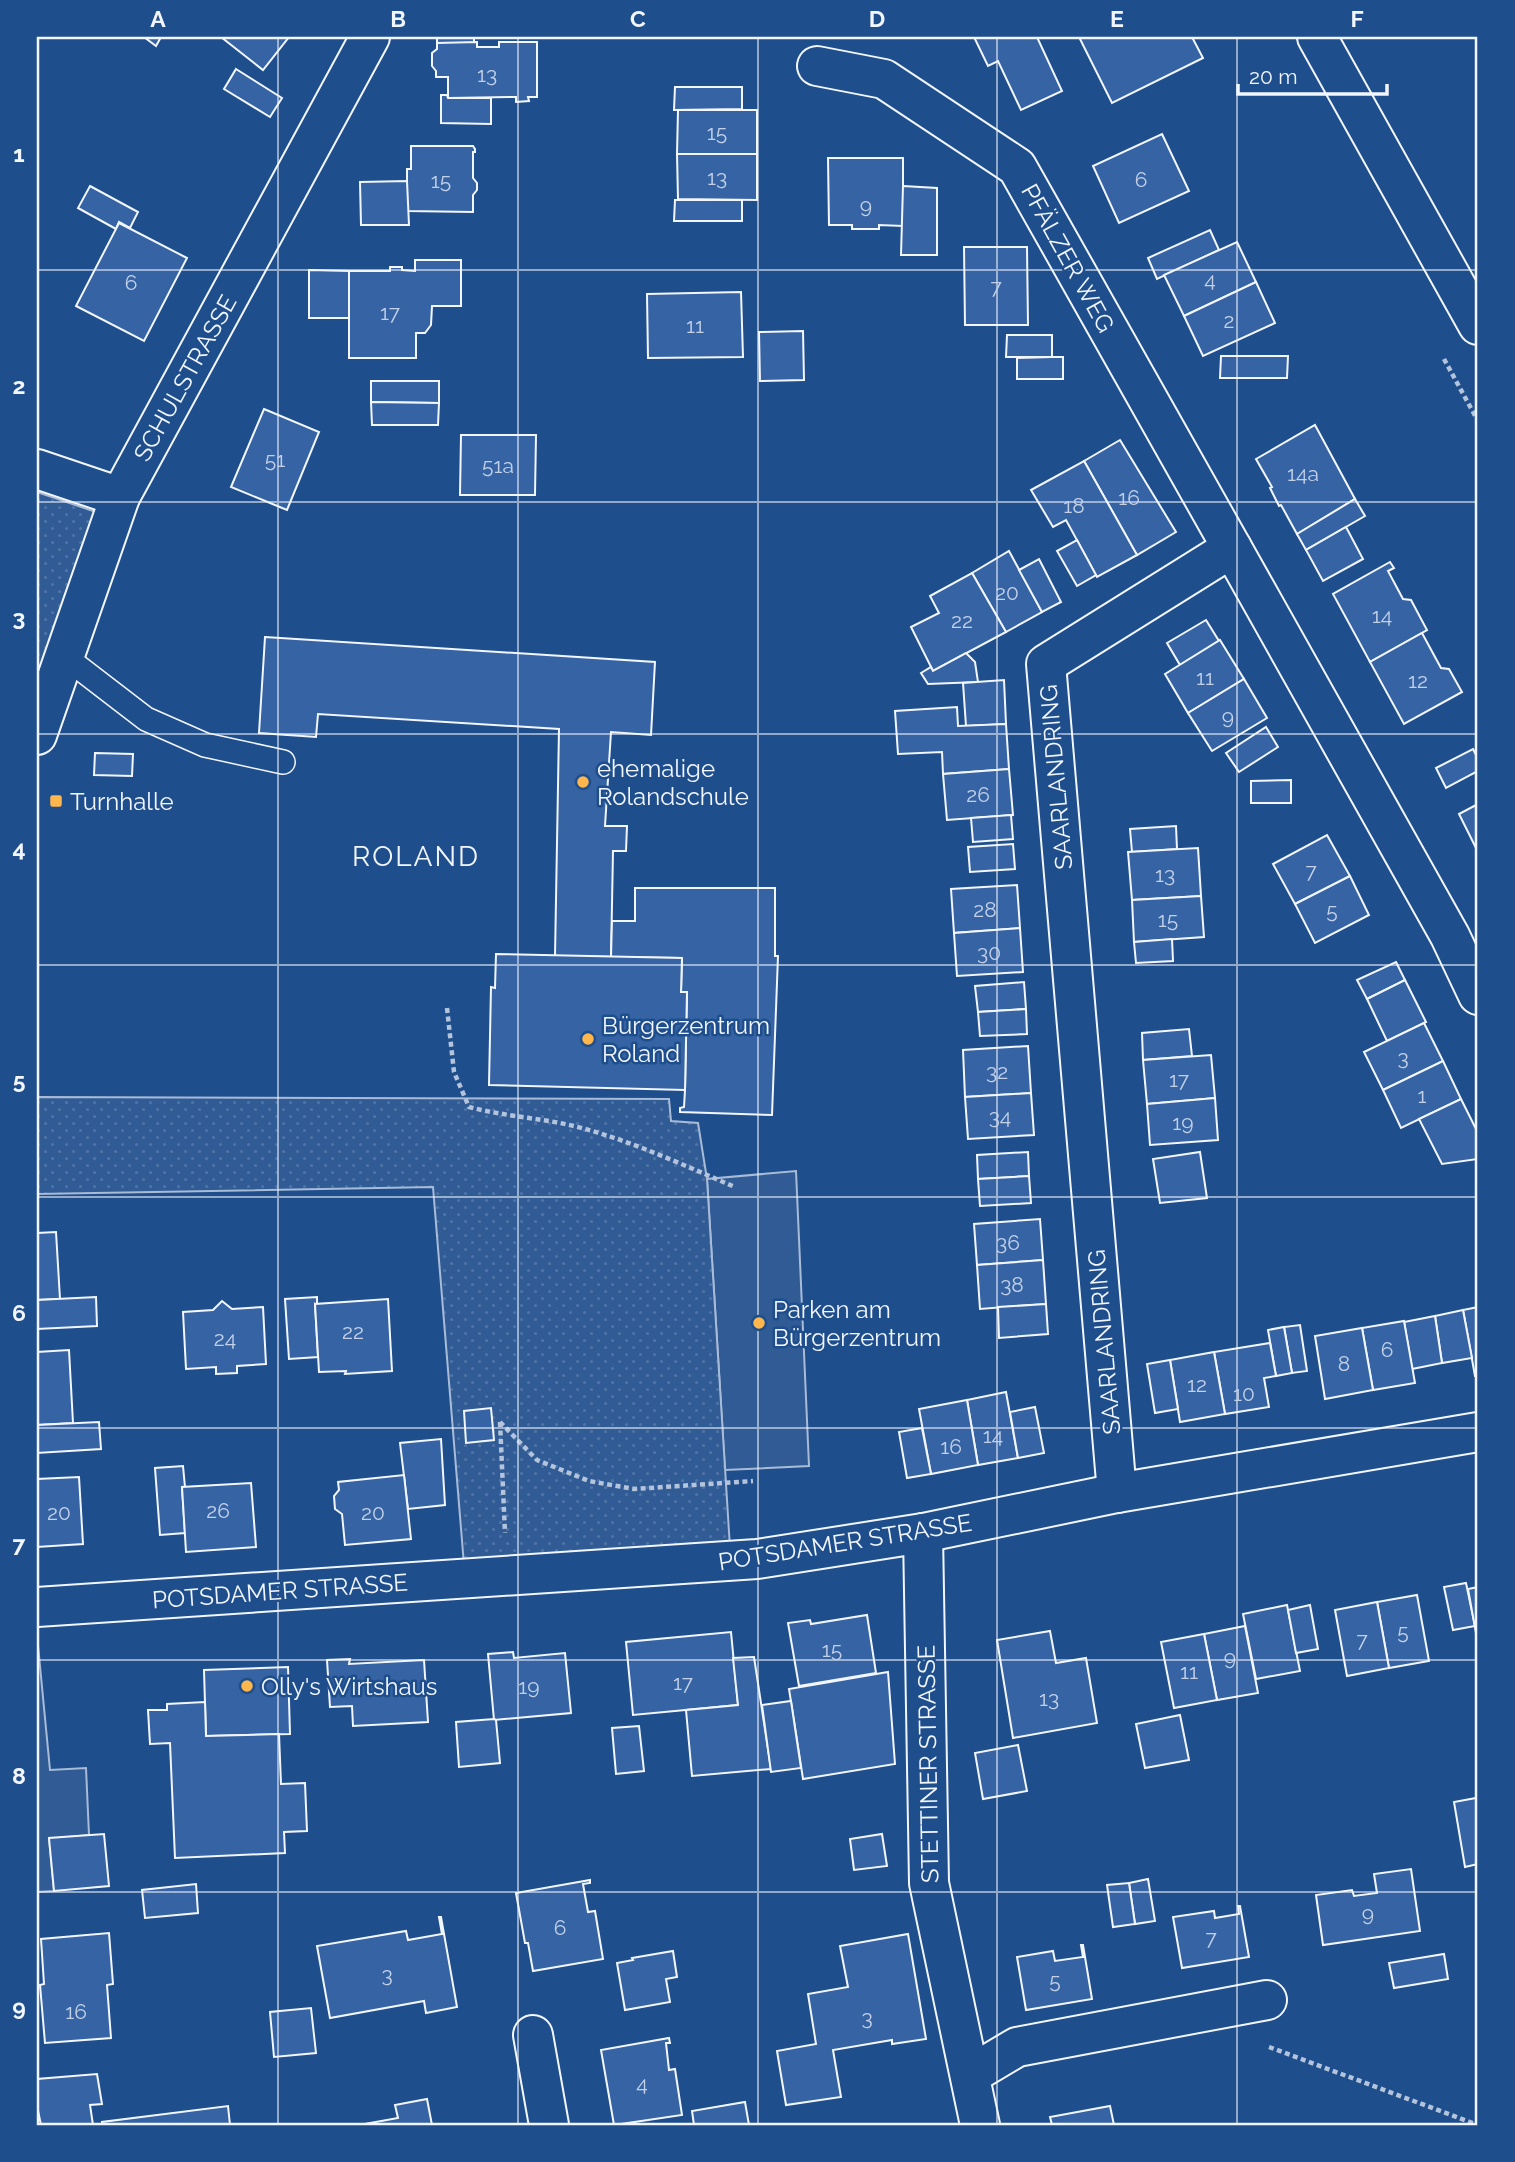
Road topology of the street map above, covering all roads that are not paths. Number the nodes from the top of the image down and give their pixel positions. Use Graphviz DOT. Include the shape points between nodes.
graph roads {
  1 [pos="370,37"];
  2 [pos="1317,37"];
  3 [pos="817,66"];
  4 [pos="1478,325"];
  5 [pos="37,469"];
  6 [pos="120,497"];
  7 [pos="1232,548"];
  8 [pos="64,656"];
  9 [pos="37,735"];
  10 [pos="283,762"];
  11 [pos="1478,995"];
  12 [pos="1478,1432"];
  13 [pos="1117,1493"];
  14 [pos="923,1533"];
  15 [pos="37,1607"];
  16 [pos="1267,2000"];
  17 [pos="533,2035"];
  18 [pos="970,2075"];
  19 [pos="549,2125"];
  20 [pos="979,2125"];
  1 -- 6 [label="street, SCHULSTRASSE"];
  2 -- 4 [label="street"];
  3 -- 7 [label="street, PFÄLZER WEG" via="884,79 1017,167"];
  5 -- 6 [label="street"];
  6 -- 8 [label="street, SCHULSTRASSE"];
  7 -- 11 [label="street" via="1450,936"];
  7 -- 13 [label="street, SAARLANDRING" via="1046,664"];
  8 -- 9 [label="street, SCHULSTRASSE"];
  8 -- 10 [label="lane" via="146,719 205,745"];
  12 -- 13 [label="street, POTSDAMER STRASSE"];
  13 -- 14 [label="street, POTSDAMER STRASSE"];
  14 -- 15 [label="street, POTSDAMER STRASSE" via="757,1559"];
  14 -- 18 [label="street, STETTINER STRASSE" via="929,1883"];
  16 -- 18 [label="street" via="1017,2047"];
  17 -- 19 [label="street"];
  18 -- 20 [label="street, STETTINER STRASSE"];
}
